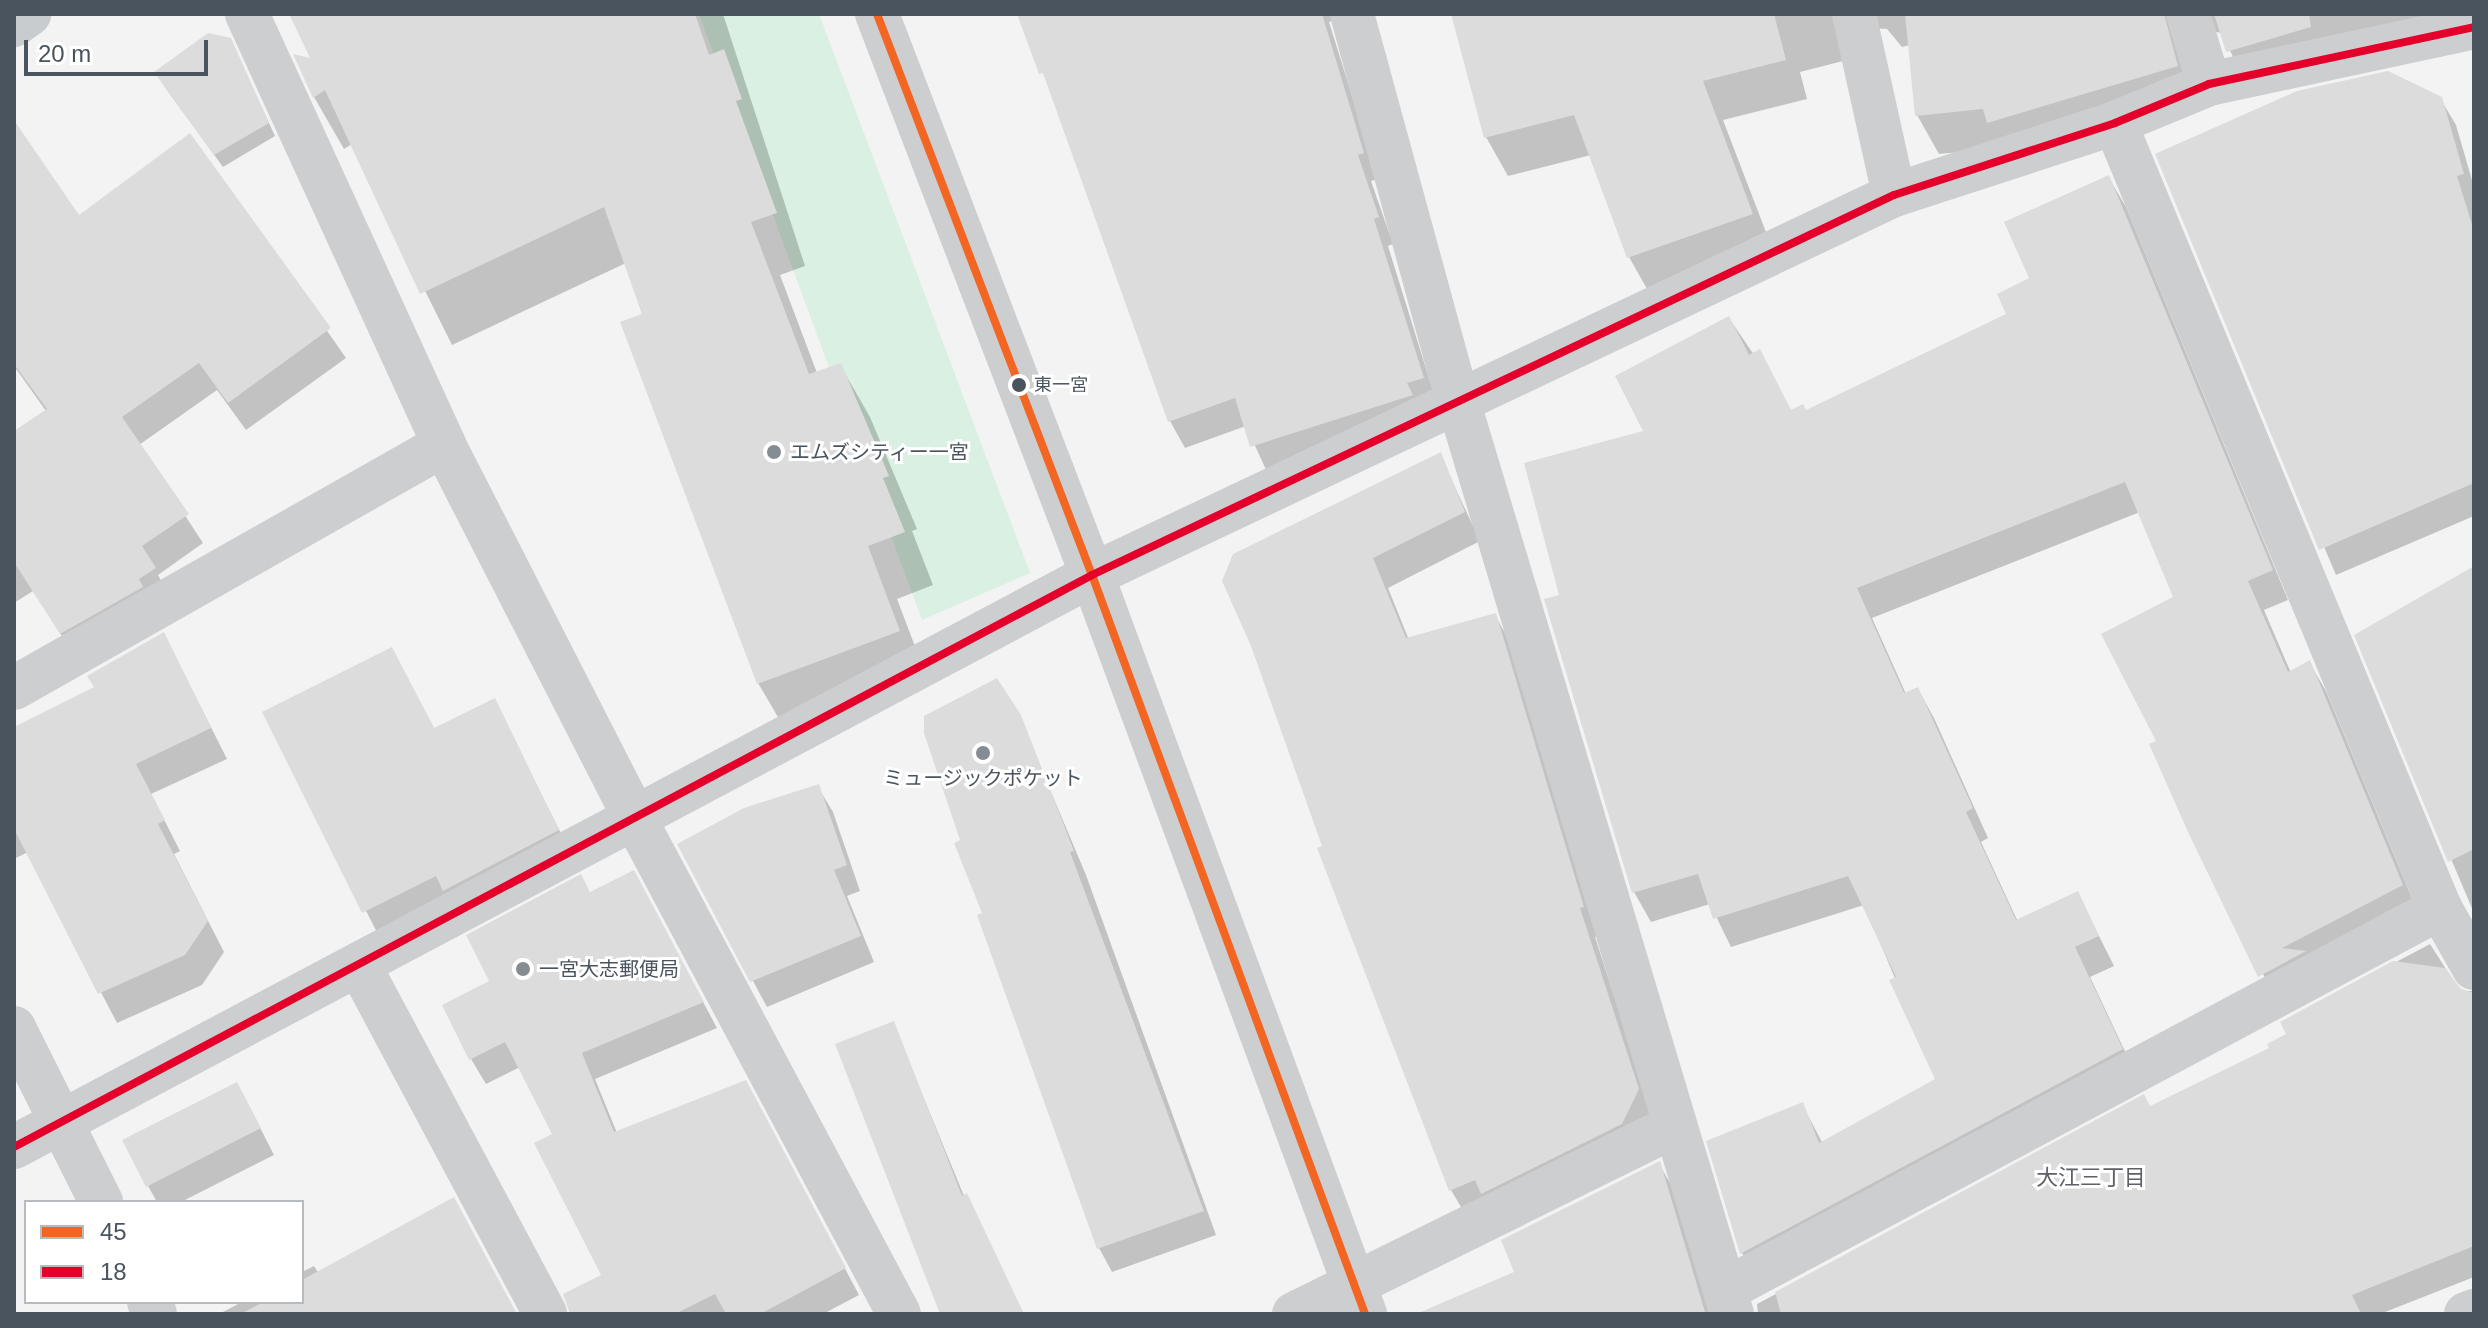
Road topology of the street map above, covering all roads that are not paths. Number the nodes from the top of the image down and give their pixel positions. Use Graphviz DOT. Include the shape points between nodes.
graph roads {
  1 [pos="29,14"];
  2 [pos="247,14"];
  3 [pos="877,14"];
  4 [pos="1352,14"];
  5 [pos="1854,14"];
  6 [pos="2188,14"];
  7 [pos="14,25"];
  8 [pos="2474,27"];
  9 [pos="2209,84"];
  10 [pos="2115,123"];
  11 [pos="1894,195"];
  12 [pos="1459,404"];
  13 [pos="444,445"];
  14 [pos="1092,575"];
  15 [pos="14,688"];
  16 [pos="634,817"];
  17 [pos="2440,908"];
  18 [pos="359,965"];
  19 [pos="2474,968"];
  20 [pos="14,1028"];
  21 [pos="63,1121"];
  22 [pos="1673,1127"];
  23 [pos="14,1147"];
  24 [pos="100,1200"];
  25 [pos="1360,1300"];
  26 [pos="1729,1302"];
  27 [pos="2474,1311"];
  28 [pos="545,1314"];
  29 [pos="899,1314"];
  30 [pos="1294,1314"];
  31 [pos="2466,1314"];
  1 -- 7 [label="main road"];
  2 -- 13 [label="street"];
  3 -- 14 [label="street"];
  4 -- 12 [label="street"];
  5 -- 11 [label="street"];
  6 -- 9 [label="street"];
  8 -- 9 [label="street"];
  9 -- 10 [label="street"];
  10 -- 11 [label="street"];
  10 -- 17 [label="street"];
  11 -- 12 [label="street"];
  12 -- 14 [label="street"];
  12 -- 22 [label="street"];
  13 -- 15 [label="street"];
  13 -- 16 [label="street"];
  14 -- 16 [label="street"];
  14 -- 25 [label="street"];
  16 -- 18 [label="street"];
  16 -- 29 [label="street"];
  17 -- 19 [label="street"];
  17 -- 26 [label="street"];
  18 -- 21 [label="street"];
  18 -- 28 [label="street"];
  20 -- 21 [label="street"];
  21 -- 23 [label="street"];
  21 -- 24 [label="street"];
  22 -- 25 [label="street"];
  22 -- 26 [label="street"];
  25 -- 30 [label="street"];
  27 -- 31 [label="street"];
}
